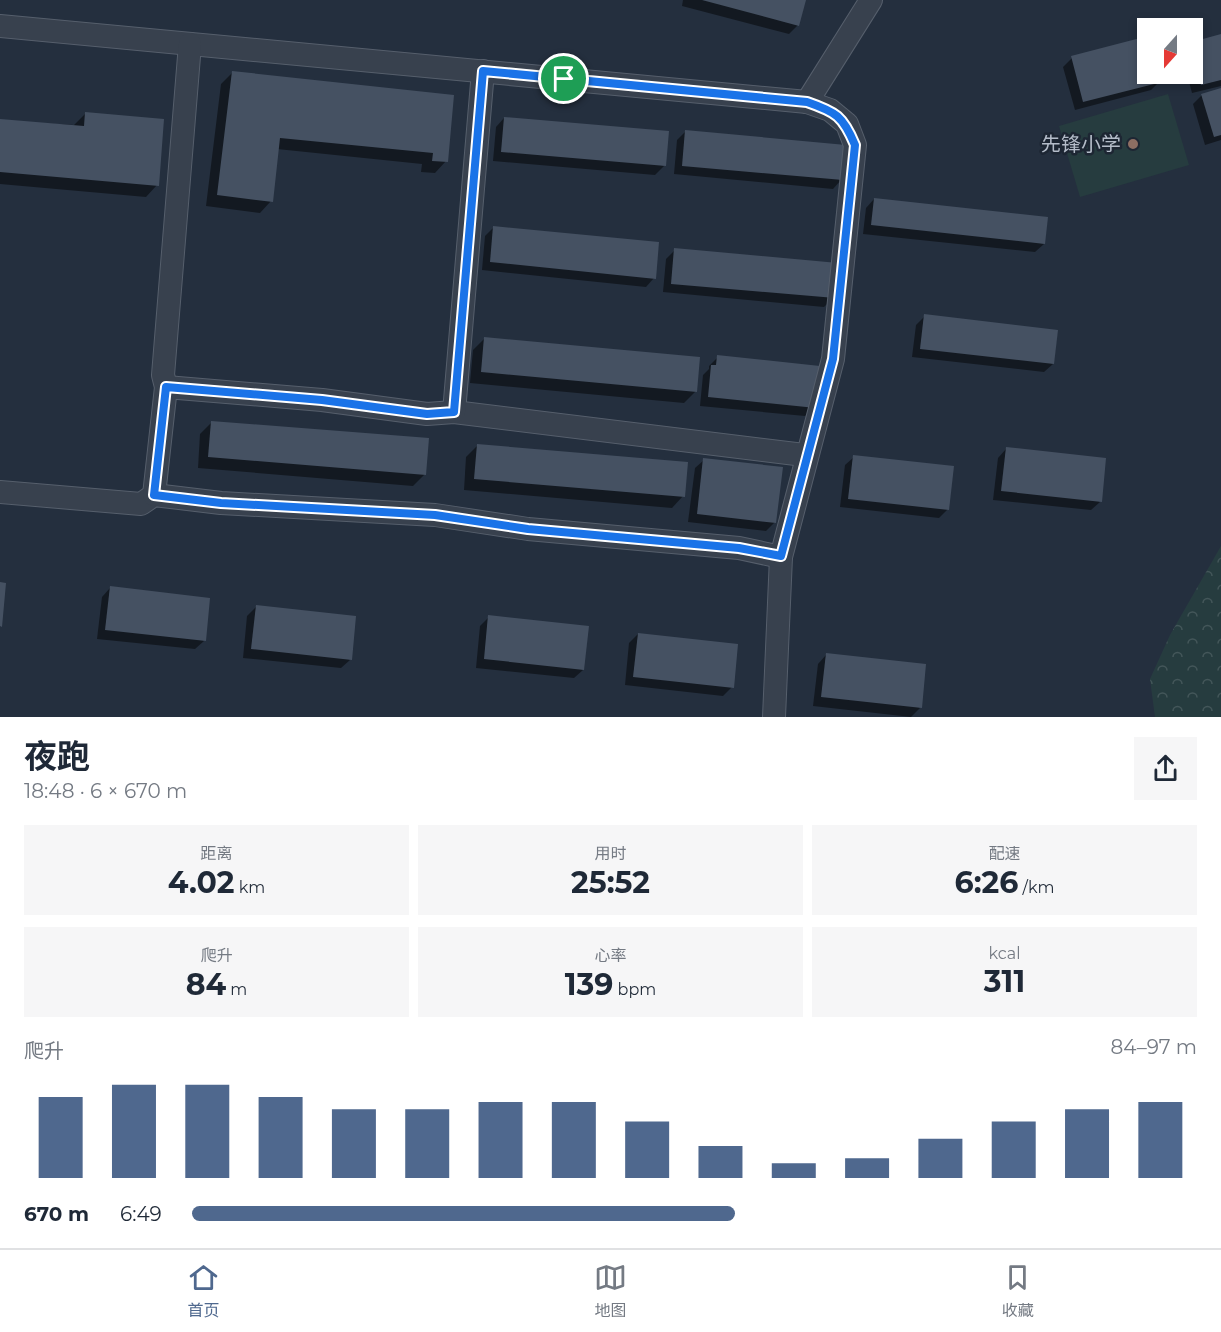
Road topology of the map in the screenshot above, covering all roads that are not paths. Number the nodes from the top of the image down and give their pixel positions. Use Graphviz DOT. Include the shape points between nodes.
graph roads {
  1 [pos="871,0"];
  2 [pos="0,26"];
  3 [pos="190,44"];
  4 [pos="483,71"];
  5 [pos="807,102"];
  6 [pos="166,387"];
  7 [pos="454,412"];
  8 [pos="804,455"];
  9 [pos="0,492"];
  10 [pos="154,495"];
  11 [pos="781,556"];
  12 [pos="774,717"];
  1 -- 5 [label="street"];
  2 -- 3 [label="street"];
  3 -- 4 [label="street"];
  3 -- 6 [label="street" via="163,375"];
  4 -- 5 [label="street"];
  4 -- 7 [label="street"];
  5 -- 11 [label="street" via="830,110 846,124 855,145 833,359"];
  6 -- 7 [label="street" via="322,400 427,414"];
  6 -- 10 [label="street"];
  7 -- 8 [label="street"];
  9 -- 10 [label="street" via="141,504"];
  10 -- 11 [label="street" via="221,503 435,515 528,529 739,548"];
  11 -- 12 [label="street"];
}
